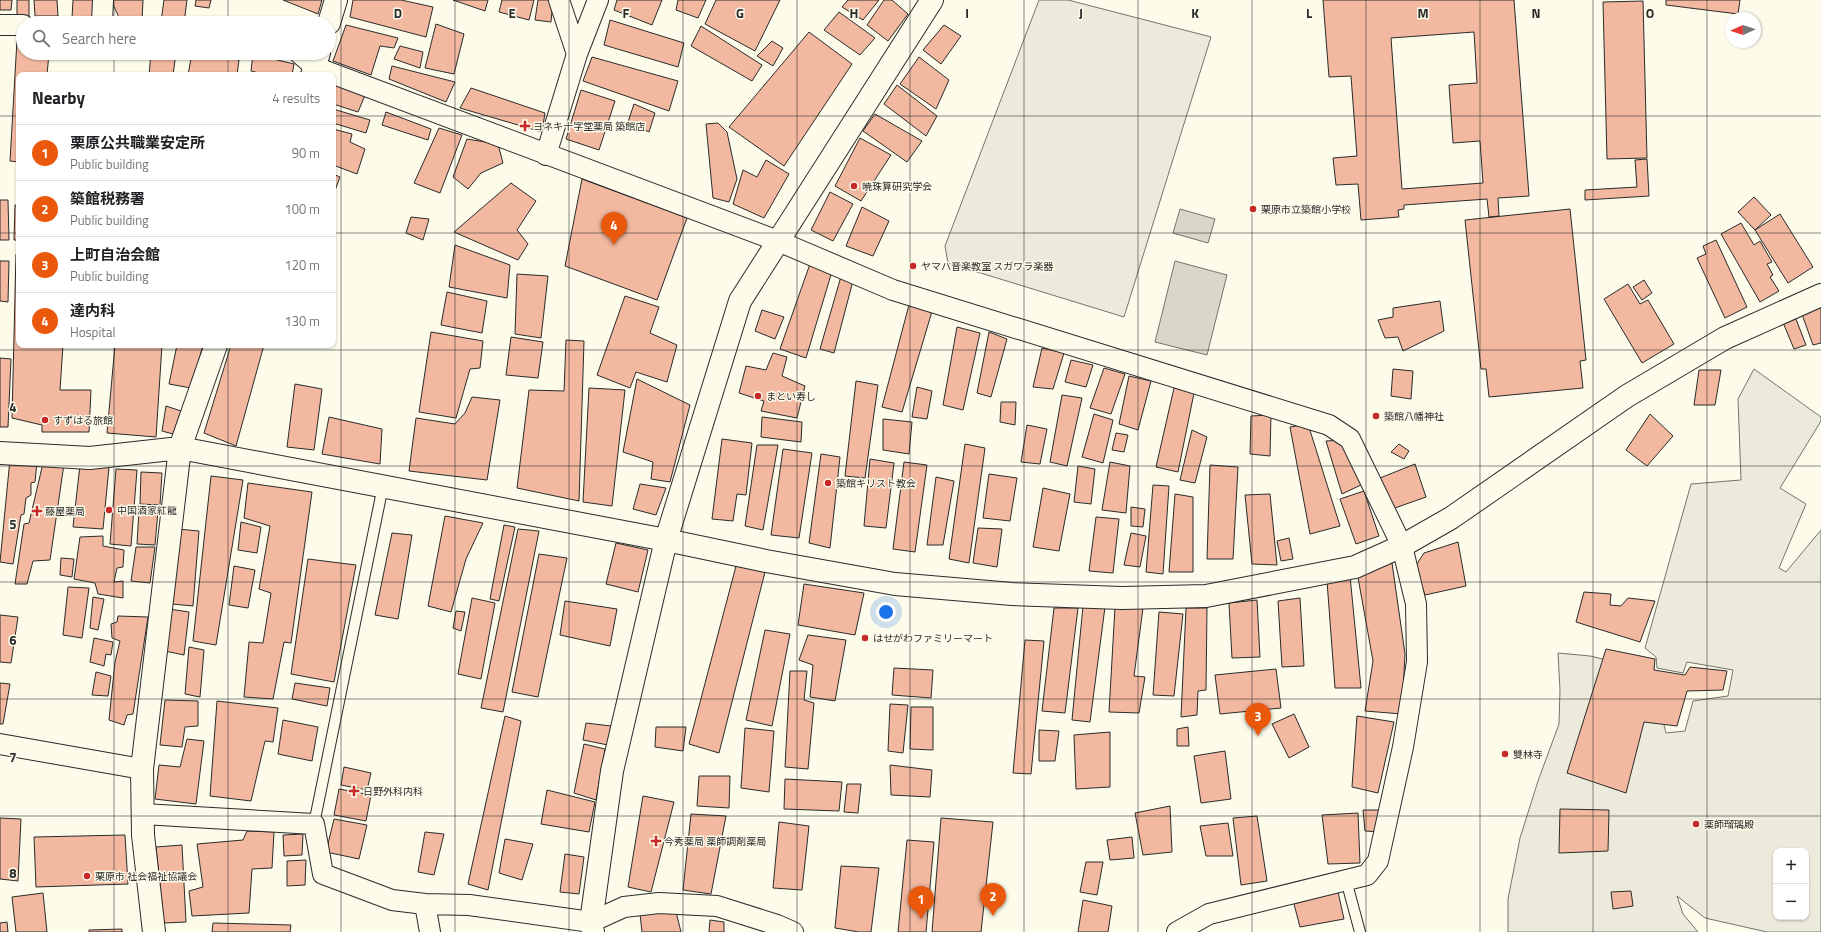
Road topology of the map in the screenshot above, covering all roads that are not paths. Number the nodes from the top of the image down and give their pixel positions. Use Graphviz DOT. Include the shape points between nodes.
graph roads {
  1 [pos="103,0"];
  2 [pos="336,0"];
  3 [pos="559,0"];
  4 [pos="598,0"];
  5 [pos="928,1"];
  6 [pos="102,16"];
  7 [pos="331,16"];
  8 [pos="0,25"];
  9 [pos="16,25"];
  10 [pos="577,54"];
  11 [pos="311,62"];
  12 [pos="546,155"];
  13 [pos="778,241"];
  14 [pos="1821,295"];
  15 [pos="215,348"];
  16 [pos="180,448"];
  17 [pos="0,453"];
  18 [pos="383,486"];
  19 [pos="666,540"];
  20 [pos="1402,546"];
  21 [pos="0,744"];
  22 [pos="142,770"];
  23 [pos="143,814"];
  24 [pos="314,824"];
  25 [pos="1346,880"];
  26 [pos="425,904"];
  27 [pos="592,927"];
  28 [pos="154,932"];
  29 [pos="430,932"];
  30 [pos="793,932"];
  31 [pos="1177,932"];
  32 [pos="1360,932"];
  1 -- 6 [label="street"];
  2 -- 7 [label="street"];
  3 -- 10 [label="street"];
  4 -- 10 [label="street"];
  5 -- 13 [label="street"];
  8 -- 9 [label="street"];
  10 -- 12 [label="street"];
  11 -- 12 [label="street"];
  12 -- 13 [label="street"];
  13 -- 19 [label="street" via="740,301"];
  13 -- 20 [label="street" via="893,290 1329,425 1350,439"];
  14 -- 20 [label="street" via="1725,338 1626,396 1451,518"];
  15 -- 16 [label="street"];
  16 -- 17 [label="street" via="90,458"];
  16 -- 18 [label="street"];
  16 -- 22 [label="street"];
  18 -- 19 [label="street"];
  18 -- 24 [label="lane"];
  19 -- 20 [label="street" via="895,584 1012,594 1122,598 1206,596 1355,567"];
  19 -- 27 [label="street" via="612,771"];
  20 -- 25 [label="street" via="1416,604 1417,662 1393,800 1378,861 1367,875"];
  21 -- 22 [label="street"];
  22 -- 23 [label="street"];
  23 -- 24 [label="street"];
  23 -- 28 [label="street"];
  24 -- 26 [label="street" via="323,874 392,900"];
  25 -- 31 [label="street" via="1209,914"];
  25 -- 32 [label="lane"];
  26 -- 27 [label="street" via="469,905"];
  26 -- 29 [label="street"];
  27 -- 30 [label="street" via="624,907 658,903 717,906 770,922"];
}
